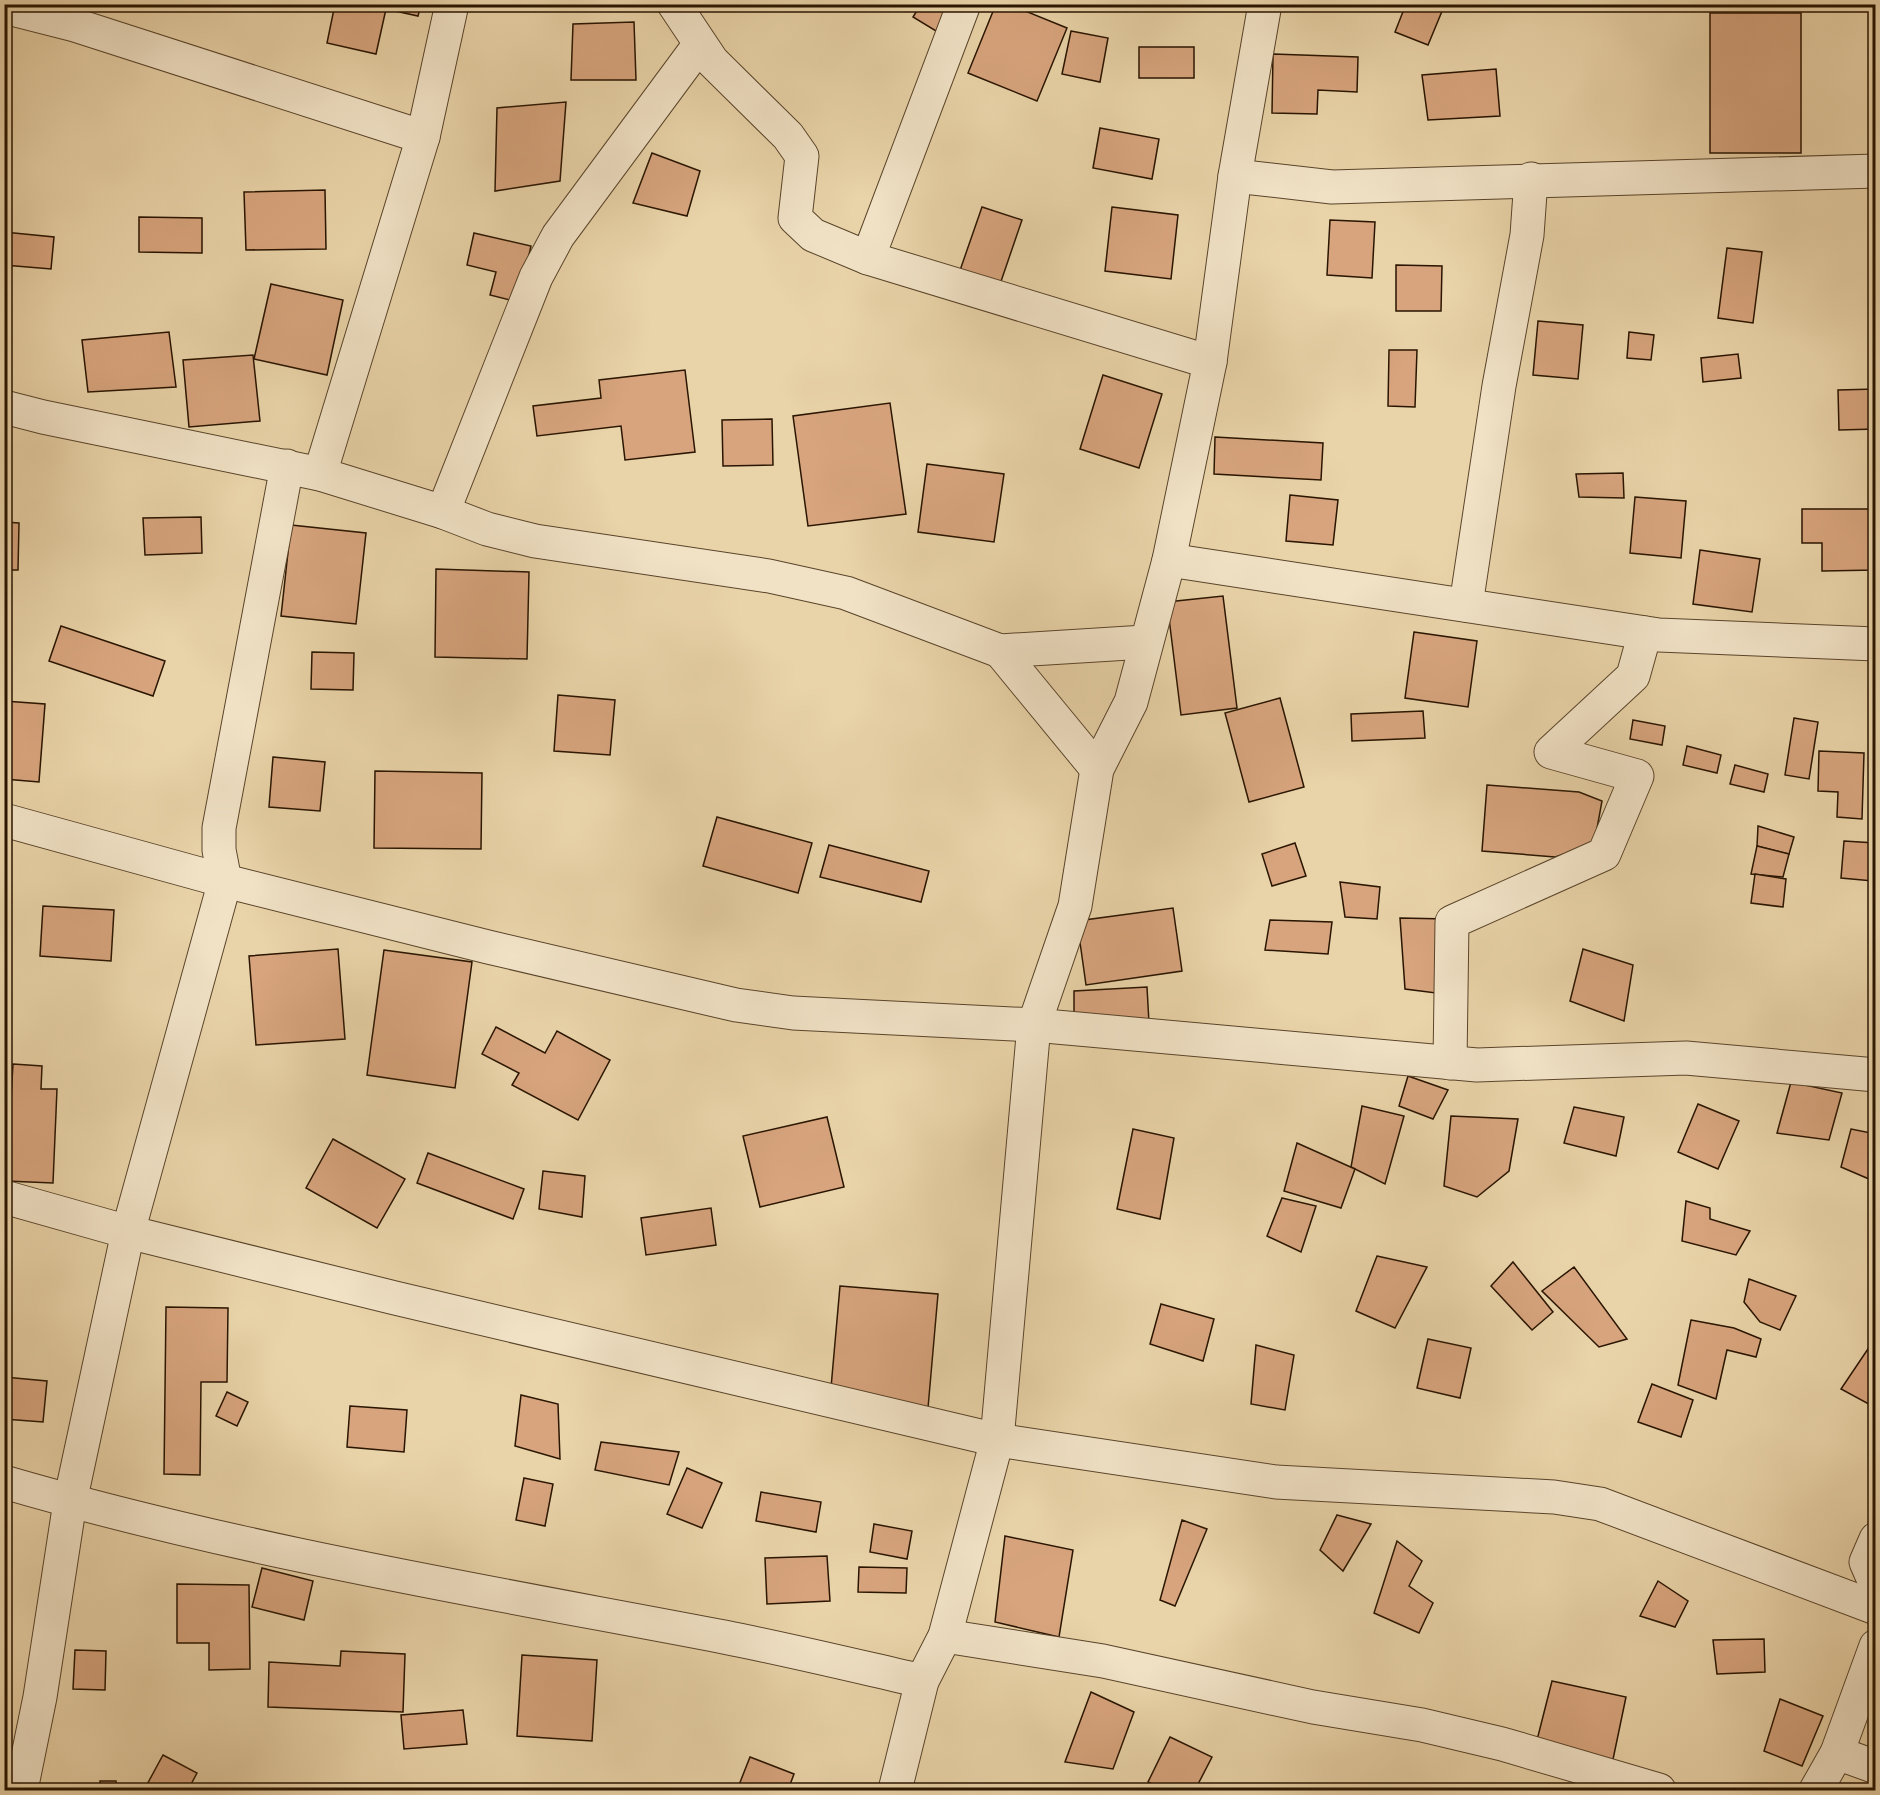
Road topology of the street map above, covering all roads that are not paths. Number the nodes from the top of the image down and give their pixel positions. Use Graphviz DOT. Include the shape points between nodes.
graph roads {
  1 [pos="452,4"];
  2 [pos="674,4"];
  3 [pos="964,4"];
  4 [pos="1265,4"];
  5 [pos="4,7"];
  6 [pos="700,44"];
  7 [pos="423,137"];
  8 [pos="1875,171"];
  9 [pos="1235,176"];
  10 [pos="1530,179"];
  11 [pos="868,258"];
  12 [pos="1210,362"];
  13 [pos="4,406"];
  14 [pos="287,466"];
  15 [pos="320,474"];
  16 [pos="443,512"];
  17 [pos="1169,560"];
  18 [pos="1466,605"];
  19 [pos="1645,633"];
  20 [pos="1145,642"];
  21 [pos="1875,644"];
  22 [pos="1000,651"];
  23 [pos="1097,769"];
  24 [pos="4,820"];
  25 [pos="225,881"];
  26 [pos="1034,1025"];
  27 [pos="1450,1064"];
  28 [pos="1875,1075"];
  29 [pos="4,1197"];
  30 [pos="128,1232"];
  31 [pos="997,1440"];
  32 [pos="4,1482"];
  33 [pos="70,1502"];
  34 [pos="1875,1539"];
  35 [pos="1875,1585"];
  36 [pos="1875,1608"];
  37 [pos="945,1636"];
  38 [pos="1875,1646"];
  39 [pos="922,1681"];
  40 [pos="1837,1753"];
  41 [pos="1875,1767"];
  42 [pos="21,1791"];
  43 [pos="895,1791"];
  44 [pos="1659,1791"];
  45 [pos="1816,1791"];
  1 -- 7 [label="street"];
  2 -- 6 [label="street"];
  3 -- 11 [label="street"];
  4 -- 9 [label="street"];
  5 -- 7 [label="street"];
  6 -- 11 [label="street" via="712,61 788,136 802,156 795,218 813,235"];
  6 -- 16 [label="street" via="558,236 536,277"];
  7 -- 15 [label="street"];
  8 -- 10 [label="street"];
  9 -- 10 [label="street" via="1332,187"];
  9 -- 12 [label="street"];
  10 -- 18 [label="street" via="1527,235"];
  11 -- 12 [label="street"];
  12 -- 17 [label="street"];
  13 -- 14 [label="street"];
  14 -- 15 [label="street"];
  14 -- 25 [label="street" via="219,828"];
  15 -- 16 [label="street"];
  16 -- 22 [label="street" via="535,541 770,576 846,593"];
  17 -- 18 [label="street"];
  17 -- 20 [label="street"];
  18 -- 19 [label="street"];
  19 -- 21 [label="street"];
  19 -- 27 [label="street" via="1633,676 1551,752 1637,776 1604,854 1452,921"];
  20 -- 22 [label="street"];
  20 -- 23 [label="street" via="1131,702"];
  22 -- 23 [label="street"];
  23 -- 26 [label="street" via="1075,906"];
  24 -- 25 [label="street"];
  25 -- 26 [label="street" via="736,1005 793,1013"];
  25 -- 30 [label="street"];
  26 -- 27 [label="street"];
  26 -- 31 [label="street"];
  27 -- 28 [label="street" via="1686,1058"];
  29 -- 30 [label="street"];
  30 -- 31 [label="street"];
  30 -- 33 [label="street"];
  31 -- 36 [label="street" via="1276,1482 1554,1497 1600,1504"];
  31 -- 37 [label="street"];
  32 -- 33 [label="street"];
  33 -- 39 [label="street" via="355,1567 725,1637"];
  33 -- 42 [label="street" via="40,1697"];
  34 -- 35 [label="street" via="1866,1562"];
  37 -- 39 [label="street"];
  37 -- 44 [label="street" via="1103,1661 1313,1707 1422,1725 1502,1744"];
  38 -- 40 [label="street"];
  39 -- 43 [label="street"];
  40 -- 41 [label="street"];
  40 -- 45 [label="street"];
}
